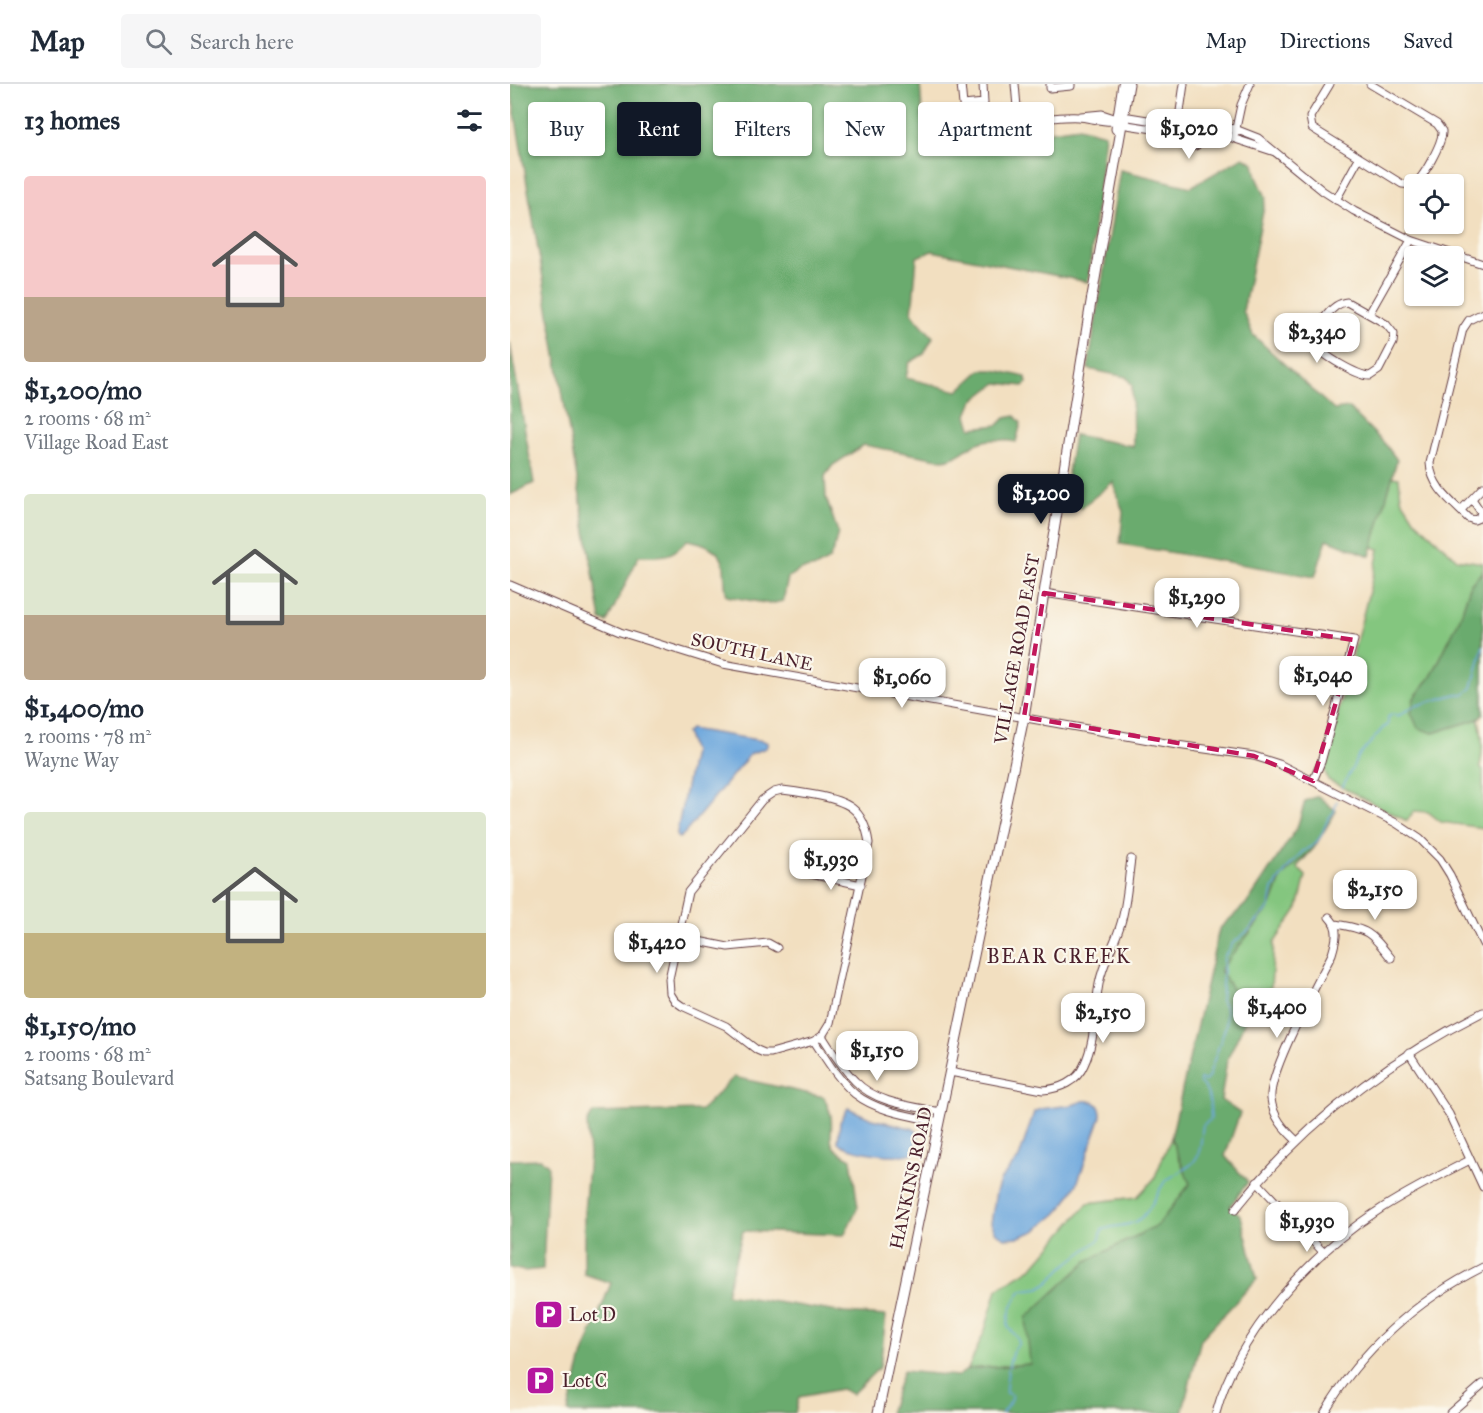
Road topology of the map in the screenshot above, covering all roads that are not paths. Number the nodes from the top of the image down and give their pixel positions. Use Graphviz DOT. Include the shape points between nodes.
graph roads {
  1 [pos="962,84"];
  2 [pos="983,84"];
  3 [pos="1015,84"];
  4 [pos="1050,84"];
  5 [pos="1071,84"];
  6 [pos="1123,84"];
  7 [pos="1129,84"];
  8 [pos="1184,84"];
  9 [pos="1251,84"];
  10 [pos="1330,84"];
  11 [pos="1370,84"];
  12 [pos="1117,120"];
  13 [pos="1178,128"];
  14 [pos="1204,130"];
  15 [pos="1235,133"];
  16 [pos="1359,158"];
  17 [pos="1336,200"];
  18 [pos="1411,240"];
  19 [pos="1483,264"];
  20 [pos="1483,313"];
  21 [pos="1370,314"];
  22 [pos="1483,487"];
  23 [pos="1472,499"];
  24 [pos="1461,510"];
  25 [pos="510,585"];
  26 [pos="1044,592"];
  27 [pos="1024,717"];
  28 [pos="1012,773"];
  29 [pos="1313,781"];
  30 [pos="1131,859"];
  31 [pos="806,873"];
  32 [pos="861,885"];
  33 [pos="1329,917"];
  34 [pos="1335,924"];
  35 [pos="678,937"];
  36 [pos="1483,944"];
  37 [pos="777,948"];
  38 [pos="1391,958"];
  39 [pos="1483,1012"];
  40 [pos="822,1036"];
  41 [pos="814,1041"];
  42 [pos="1409,1053"];
  43 [pos="950,1072"];
  44 [pos="904,1104"];
  45 [pos="942,1112"];
  46 [pos="902,1113"];
  47 [pos="939,1122"];
  48 [pos="1297,1141"];
  49 [pos="1470,1160"];
  50 [pos="1257,1182"];
  51 [pos="1483,1187"];
  52 [pos="1235,1210"];
  53 [pos="1324,1253"];
  54 [pos="1483,1267"];
  55 [pos="1483,1384"];
  56 [pos="878,1413"];
  57 [pos="1216,1413"];
  58 [pos="1324,1413"];
  59 [pos="1450,1413"];
  1 -- 2 [label="street" via="963,105 984,104"];
  3 -- 12 [label="street" via="1017,107 1026,118 1102,114"];
  4 -- 5 [label="street" via="1050,88"];
  6 -- 12 [label="main road, VILLAGE ROAD EAST"];
  7 -- 12 [label="main road, VILLAGE ROAD EAST"];
  8 -- 13 [label="street"];
  9 -- 15 [label="street"];
  10 -- 16 [label="street" via="1312,114 1310,125"];
  11 -- 16 [label="street" via="1437,124 1443,135 1420,180 1413,185 1405,185"];
  12 -- 13 [label="street" via="1127,125"];
  12 -- 26 [label="main road, VILLAGE ROAD EAST" via="1095,283"];
  13 -- 14 [label="street"];
  13 -- 14 [label="street" via="1179,142 1189,147 1200,143"];
  14 -- 15 [label="street"];
  15 -- 17 [label="street" via="1258,138"];
  16 -- 17 [label="street"];
  17 -- 18 [label="street"];
  18 -- 19 [label="street"];
  18 -- 21 [label="street"];
  20 -- 24 [label="street" via="1469,320 1463,329 1430,464 1434,482"];
  21 -- 21 [label="street" via="1347,302 1333,306 1315,336 1317,348 1362,376 1374,375 1394,338 1389,327"];
  22 -- 23 [label="street"];
  23 -- 24 [label="street"];
  23 -- 24 [label="street" via="1480,509 1479,518 1470,519"];
  25 -- 27 [label="street, SOUTH LANE" via="620,632 723,664"];
  26 -- 27 [label="main road, VILLAGE ROAD EAST"];
  26 -- 29 [label="street" via="1354,640"];
  27 -- 28 [label="main road, VILLAGE ROAD EAST"];
  27 -- 29 [label="street, SOUTH LANE" via="1254,756"];
  28 -- 43 [label="main road, HANKINS ROAD"];
  29 -- 36 [label="street, SOUTH LANE" via="1406,829 1433,851 1450,875"];
  30 -- 43 [label="street" via="1122,921 1104,966 1095,1029 1078,1074 1065,1084 1042,1090"];
  31 -- 32 [label="street"];
  32 -- 35 [label="street" via="869,843 866,825 856,811 833,798 774,792 762,800 688,892"];
  32 -- 40 [label="street" via="833,1016"];
  33 -- 34 [label="street"];
  34 -- 38 [label="street" via="1367,931"];
  34 -- 48 [label="street" via="1332,954 1271,1087 1276,1117"];
  35 -- 37 [label="street" via="728,947 768,943"];
  35 -- 41 [label="street" via="668,985 675,1001 726,1026 764,1053"];
  39 -- 42 [label="street"];
  40 -- 41 [label="street"];
  40 -- 44 [label="street" via="856,1083 876,1096"];
  41 -- 46 [label="street" via="854,1093 873,1105"];
  42 -- 48 [label="street" via="1341,1101"];
  42 -- 49 [label="street" via="1444,1105"];
  43 -- 45 [label="main road, HANKINS ROAD"];
  44 -- 45 [label="street"];
  44 -- 46 [label="street"];
  45 -- 47 [label="main road, HANKINS ROAD"];
  46 -- 47 [label="street"];
  47 -- 56 [label="main road, HANKINS ROAD"];
  48 -- 50 [label="street"];
  49 -- 51 [label="street"];
  49 -- 53 [label="street" via="1380,1209"];
  50 -- 52 [label="street"];
  50 -- 53 [label="street"];
  53 -- 57 [label="street" via="1282,1297 1245,1347"];
  54 -- 58 [label="street" via="1452,1283 1398,1323 1366,1355"];
  55 -- 59 [label="street"];
}
